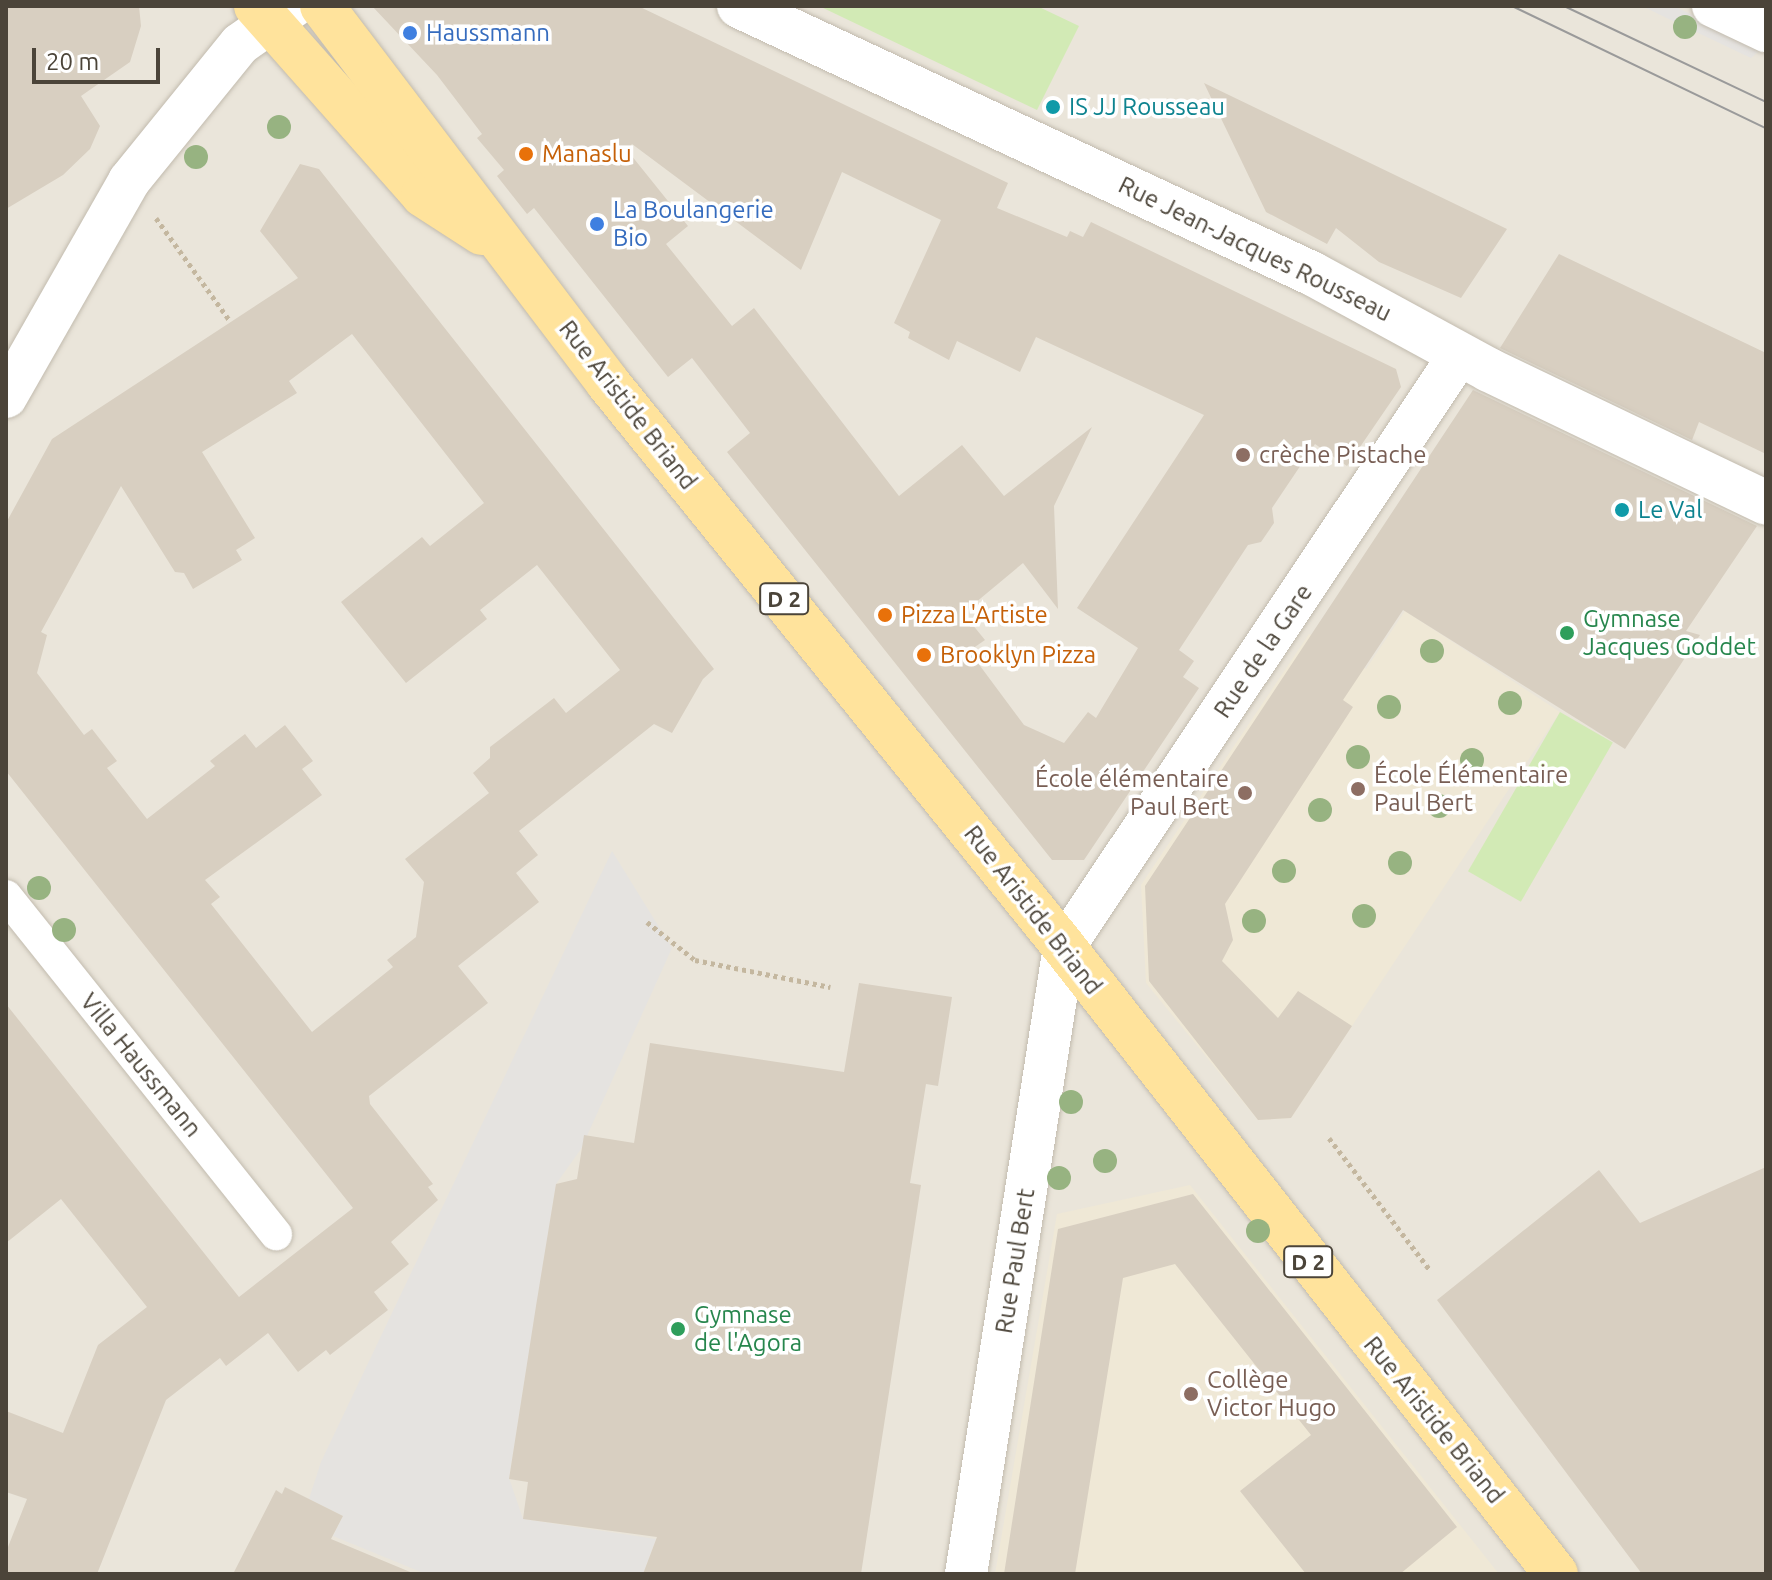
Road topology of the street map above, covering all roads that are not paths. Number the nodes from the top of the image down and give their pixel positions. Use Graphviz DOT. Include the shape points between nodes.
graph roads {
  1 [pos="322,6"];
  2 [pos="739,6"];
  3 [pos="1713,6"];
  4 [pos="273,11"];
  5 [pos="1766,31"];
  6 [pos="507,249"];
  7 [pos="1460,354"];
  8 [pos="6,397"];
  9 [pos="1766,503"];
  10 [pos="6,896"];
  11 [pos="1064,947"];
  12 [pos="276,1234"];
  13 [pos="966,1574"];
  14 [pos="1556,1574"];
  1 -- 6 [label="main road, Rue Aristide Briand / D 2"];
  2 -- 7 [label="street, Rue Jean-Jacques Rousseau" via="1313,274"];
  3 -- 5 [label="street"];
  4 -- 6 [label="main road, Rue Aristide Briand / D 2" via="423,195"];
  4 -- 8 [label="street" via="129,181"];
  6 -- 11 [label="main road, Rue Aristide Briand / D 2" via="608,383"];
  7 -- 9 [label="street, Rue Jean-Jacques Rousseau"];
  7 -- 11 [label="street, Rue de la Gare"];
  10 -- 12 [label="street, Villa Haussmann"];
  11 -- 13 [label="street, Rue Paul Bert"];
  11 -- 14 [label="main road, Rue Aristide Briand / D 2"];
}
